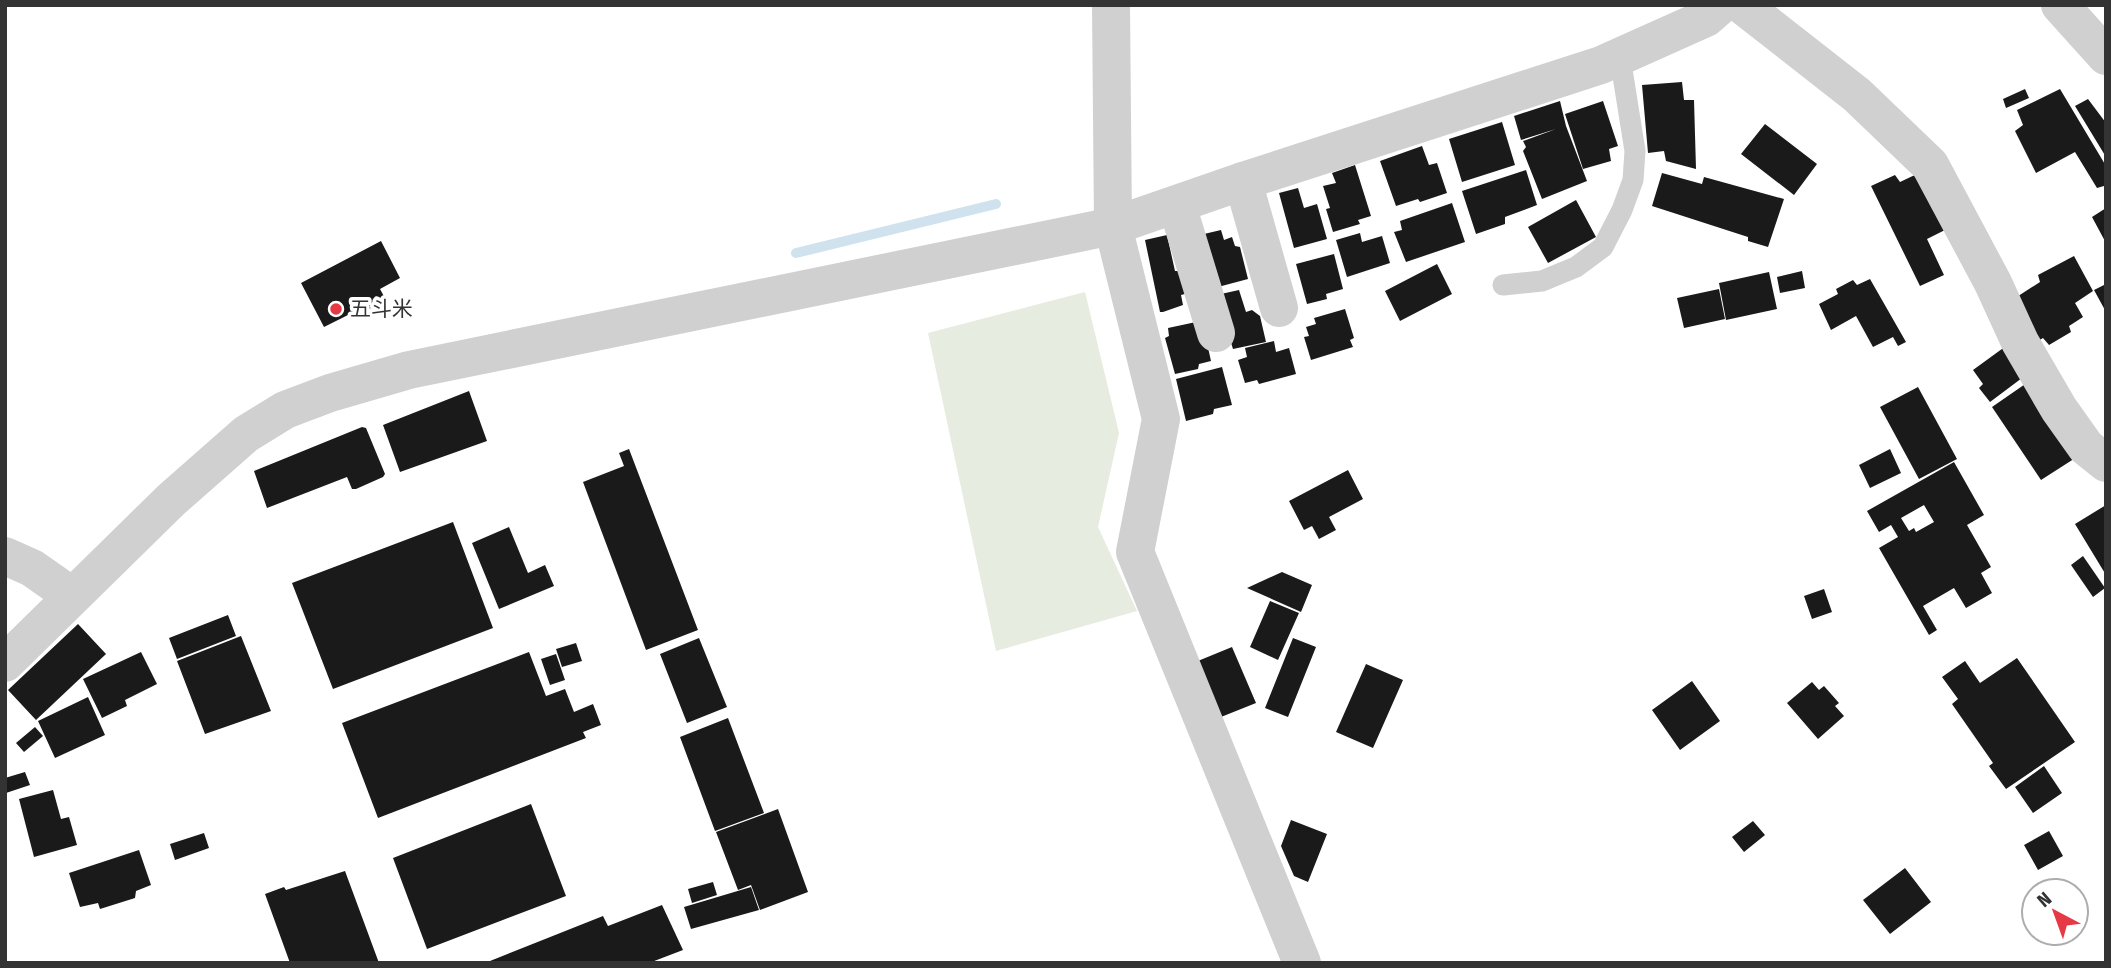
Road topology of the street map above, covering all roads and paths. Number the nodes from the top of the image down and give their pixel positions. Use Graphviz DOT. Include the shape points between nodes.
graph roads {
  1 [pos="1111,5"];
  2 [pos="1721,5"];
  3 [pos="1742,5"];
  4 [pos="2060,5"];
  5 [pos="2106,56"];
  6 [pos="1620,57"];
  7 [pos="1243,181"];
  8 [pos="1177,205"];
  9 [pos="1113,226"];
  10 [pos="1503,285"];
  11 [pos="1279,308"];
  12 [pos="1216,333"];
  13 [pos="2106,463"];
  14 [pos="5,556"];
  15 [pos="72,596"];
  16 [pos="5,663"];
  17 [pos="1302,963"];
  1 -- 9 [label="street"];
  2 -- 6 [label="street" via="1706,18"];
  3 -- 13 [label="street" via="1857,95 1930,165 2059,409 2086,447"];
  4 -- 5 [label="street"];
  6 -- 7 [label="street"];
  6 -- 10 [label="lane" via="1635,151 1633,180 1616,222 1603,247 1576,267 1542,281"];
  7 -- 8 [label="street"];
  7 -- 11 [label="street"];
  8 -- 9 [label="street"];
  8 -- 12 [label="street"];
  9 -- 15 [label="street" via="410,370 330,393 285,410 246,435"];
  9 -- 17 [label="street" via="1161,419 1135,552"];
  14 -- 15 [label="street" via="32,568"];
  15 -- 16 [label="street"];
}
